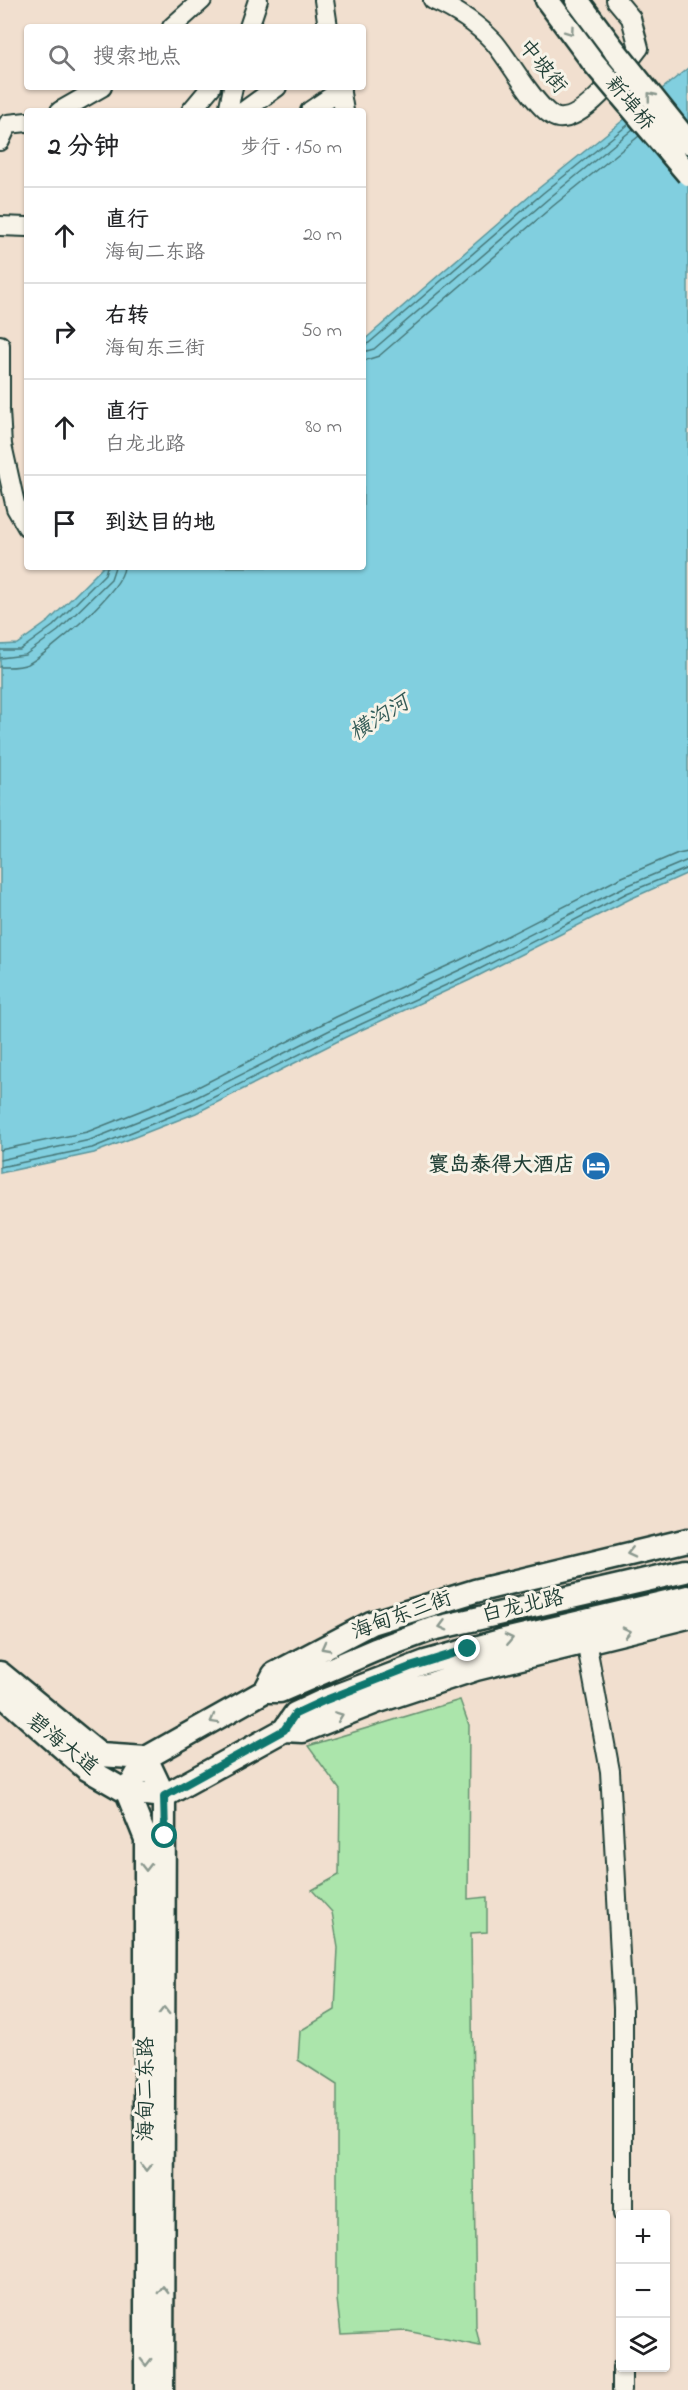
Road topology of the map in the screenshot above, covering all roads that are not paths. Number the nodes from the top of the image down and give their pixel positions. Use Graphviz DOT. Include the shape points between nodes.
graph roads {
  1 [pos="202,0"];
  2 [pos="258,0"];
  3 [pos="324,0"];
  4 [pos="433,0"];
  5 [pos="547,0"];
  6 [pos="578,0"];
  7 [pos="616,0"];
  8 [pos="175,24"];
  9 [pos="250,24"];
  10 [pos="328,24"];
  11 [pos="97,90"];
  12 [pos="208,90"];
  13 [pos="232,90"];
  14 [pos="272,90"];
  15 [pos="340,90"];
  16 [pos="341,90"];
  17 [pos="65,108"];
  18 [pos="194,108"];
  19 [pos="229,108"];
  20 [pos="248,108"];
  21 [pos="314,108"];
  22 [pos="344,108"];
  23 [pos="24,122"];
  24 [pos="0,141"];
  25 [pos="688,142"];
  26 [pos="688,174"];
  27 [pos="0,226"];
  28 [pos="24,227"];
  29 [pos="0,345"];
  30 [pos="0,409"];
  31 [pos="8,467"];
  32 [pos="24,477"];
  33 [pos="24,522"];
  34 [pos="688,1540"];
  35 [pos="685,1571"];
  36 [pos="688,1597"];
  37 [pos="688,1617"];
  38 [pos="586,1641"];
  39 [pos="0,1673"];
  40 [pos="265,1692"];
  41 [pos="0,1693"];
  42 [pos="284,1730"];
  43 [pos="146,1758"];
  44 [pos="127,1791"];
  45 [pos="164,1796"];
  46 [pos="623,2210"];
  47 [pos="622,2372"];
  48 [pos="146,2390"];
  49 [pos="162,2390"];
  50 [pos="622,2390"];
  1 -- 8 [label="street"];
  2 -- 9 [label="street"];
  3 -- 10 [label="street"];
  4 -- 7 [label="street, 中坡街" via="475,24 495,43 544,109 558,118 575,116 617,78 639,48 631,18"];
  5 -- 26 [label="main road, 新埠桥, one-way, bridge" via="593,62"];
  25 -- 6 [label="main road, 新埠桥, one-way, bridge"];
  11 -- 17 [label="street"];
  12 -- 18 [label="street"];
  13 -- 19 [label="street"];
  14 -- 20 [label="street"];
  15 -- 21 [label="street"];
  16 -- 22 [label="street"];
  23 -- 24 [label="street" via="8,124"];
  27 -- 28 [label="street"];
  29 -- 30 [label="street"];
  30 -- 31 [label="street"];
  31 -- 32 [label="street"];
  31 -- 33 [label="street" via="16,508"];
  34 -- 40 [label="main road, 海甸东三街, one-way" via="475,1591 372,1623 274,1674"];
  35 -- 40 [label="main road, 白龙北路, one-way" via="432,1629 280,1692"];
  42 -- 36 [label="main road, 白龙北路, one-way" via="295,1714 425,1662"];
  38 -- 37 [label="main road, one-way"];
  42 -- 38 [label="main road, one-way" via="303,1731 448,1677"];
  38 -- 46 [label="street" via="610,1771 623,2008"];
  39 -- 43 [label="main road, 碧海大道" via="100,1755"];
  40 -- 43 [label="main road, 海甸东三街, one-way"];
  41 -- 44 [label="main road, 碧海大道" via="87,1769"];
  42 -- 45 [label="main road"];
  43 -- 44 [label="main road"];
  43 -- 45 [label="main road"];
  44 -- 45 [label="main road"];
  44 -- 48 [label="main road, 海甸二东路, one-way" via="146,1839"];
  49 -- 45 [label="main road, 海甸二东路, one-way"];
  47 -- 50 [label="street"];
}
